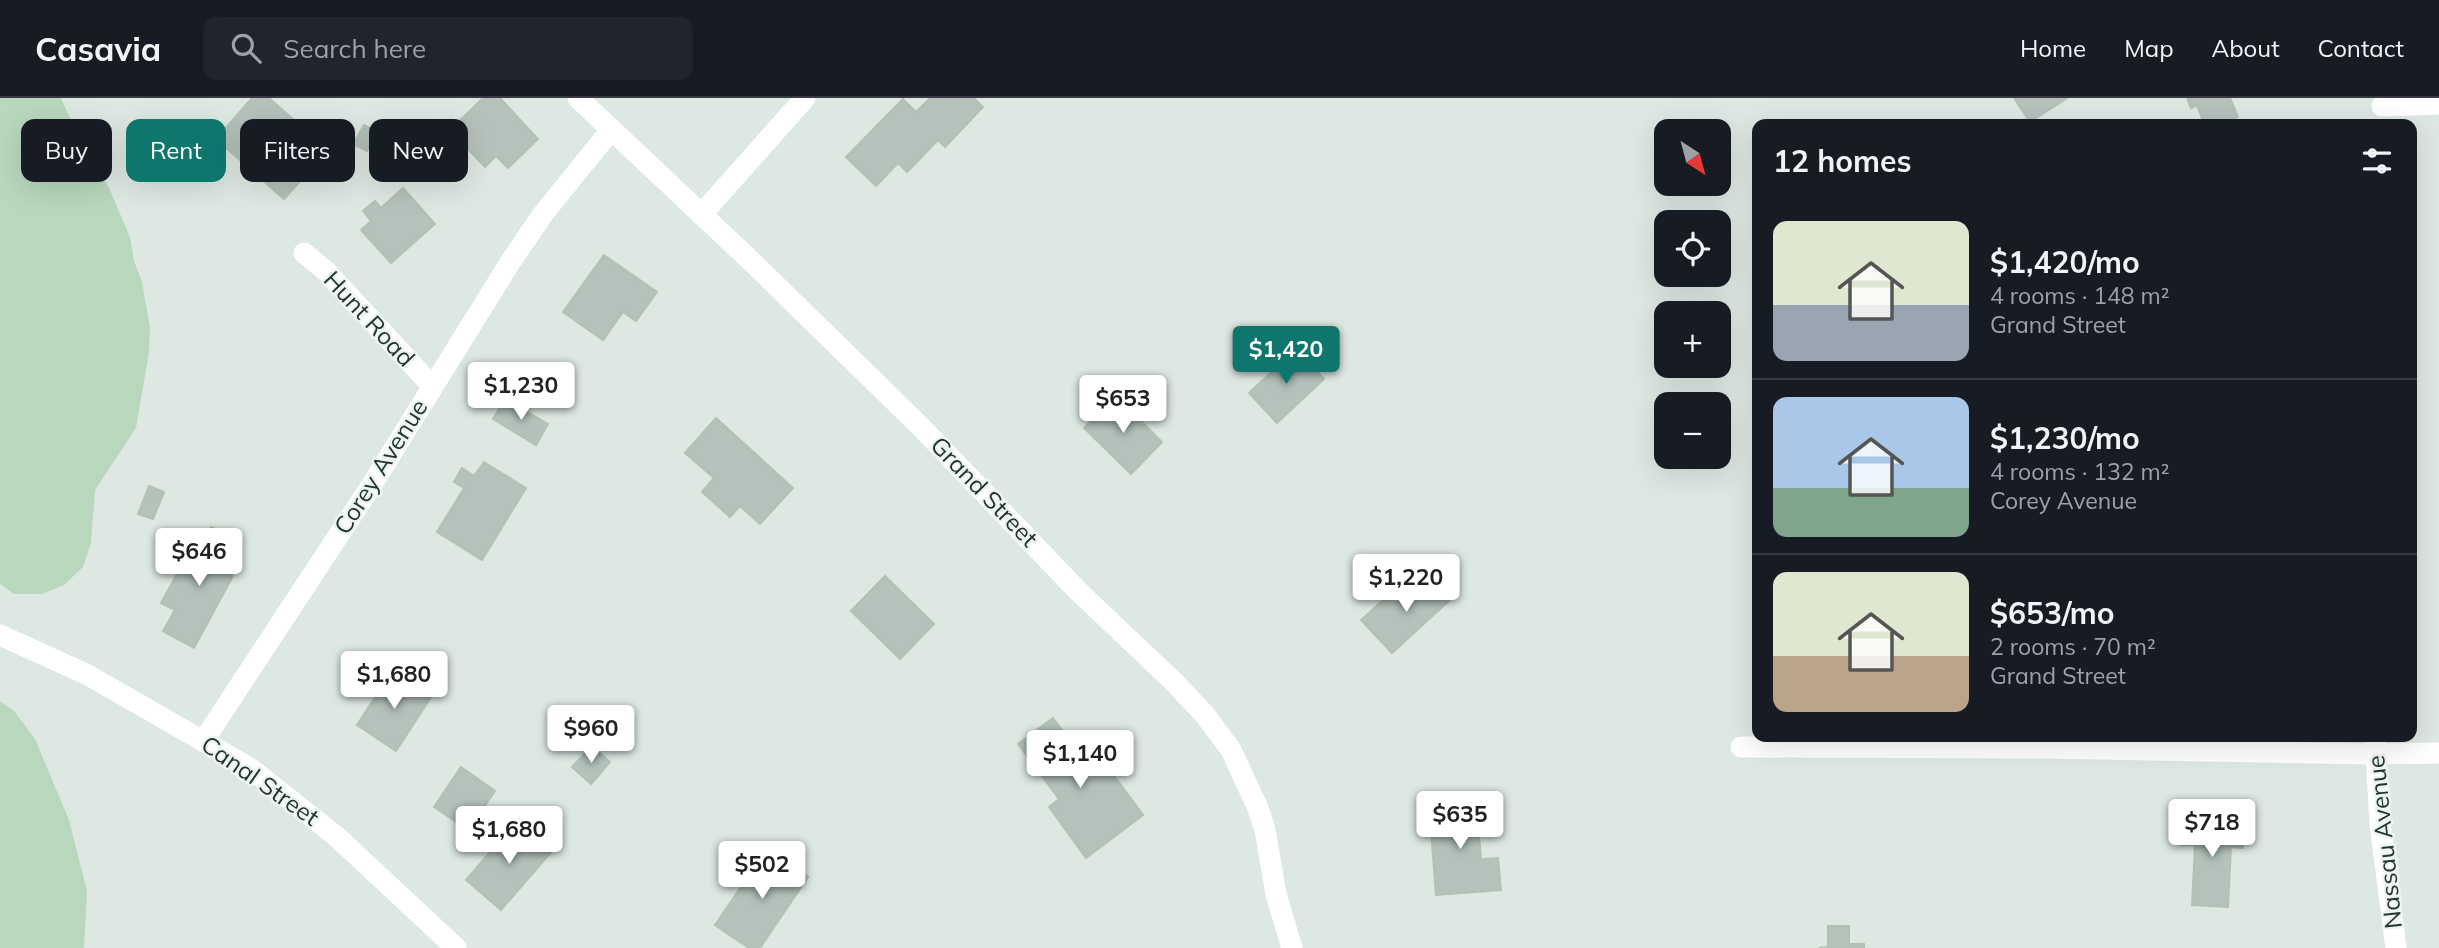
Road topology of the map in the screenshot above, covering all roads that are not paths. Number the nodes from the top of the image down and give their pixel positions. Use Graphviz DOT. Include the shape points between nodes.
graph roads {
  1 [pos="578,98"];
  2 [pos="805,98"];
  3 [pos="2439,104"];
  4 [pos="2382,109"];
  5 [pos="611,130"];
  6 [pos="701,215"];
  7 [pos="304,253"];
  8 [pos="432,386"];
  9 [pos="0,635"];
  10 [pos="204,740"];
  11 [pos="2045,742"];
  12 [pos="2375,746"];
  13 [pos="1741,747"];
  14 [pos="2439,753"];
  15 [pos="456,948"];
  16 [pos="1292,948"];
  17 [pos="2396,948"];
  1 -- 5 [label="street, Grand Street"];
  2 -- 6 [label="street"];
  3 -- 4 [label="street"];
  5 -- 6 [label="street, Grand Street"];
  5 -- 8 [label="street, Corey Avenue" via="543,214"];
  6 -- 16 [label="street, Grand Street" via="922,428 1205,715 1231,750 1258,808"];
  7 -- 8 [label="street, Hunt Road"];
  8 -- 10 [label="street, Corey Avenue"];
  9 -- 10 [label="street, Canal Street" via="88,675"];
  10 -- 15 [label="street, Canal Street" via="250,768 337,837"];
  11 -- 12 [label="street"];
  11 -- 13 [label="street"];
  12 -- 14 [label="street"];
  12 -- 17 [label="street, Nassau Avenue"];
}
